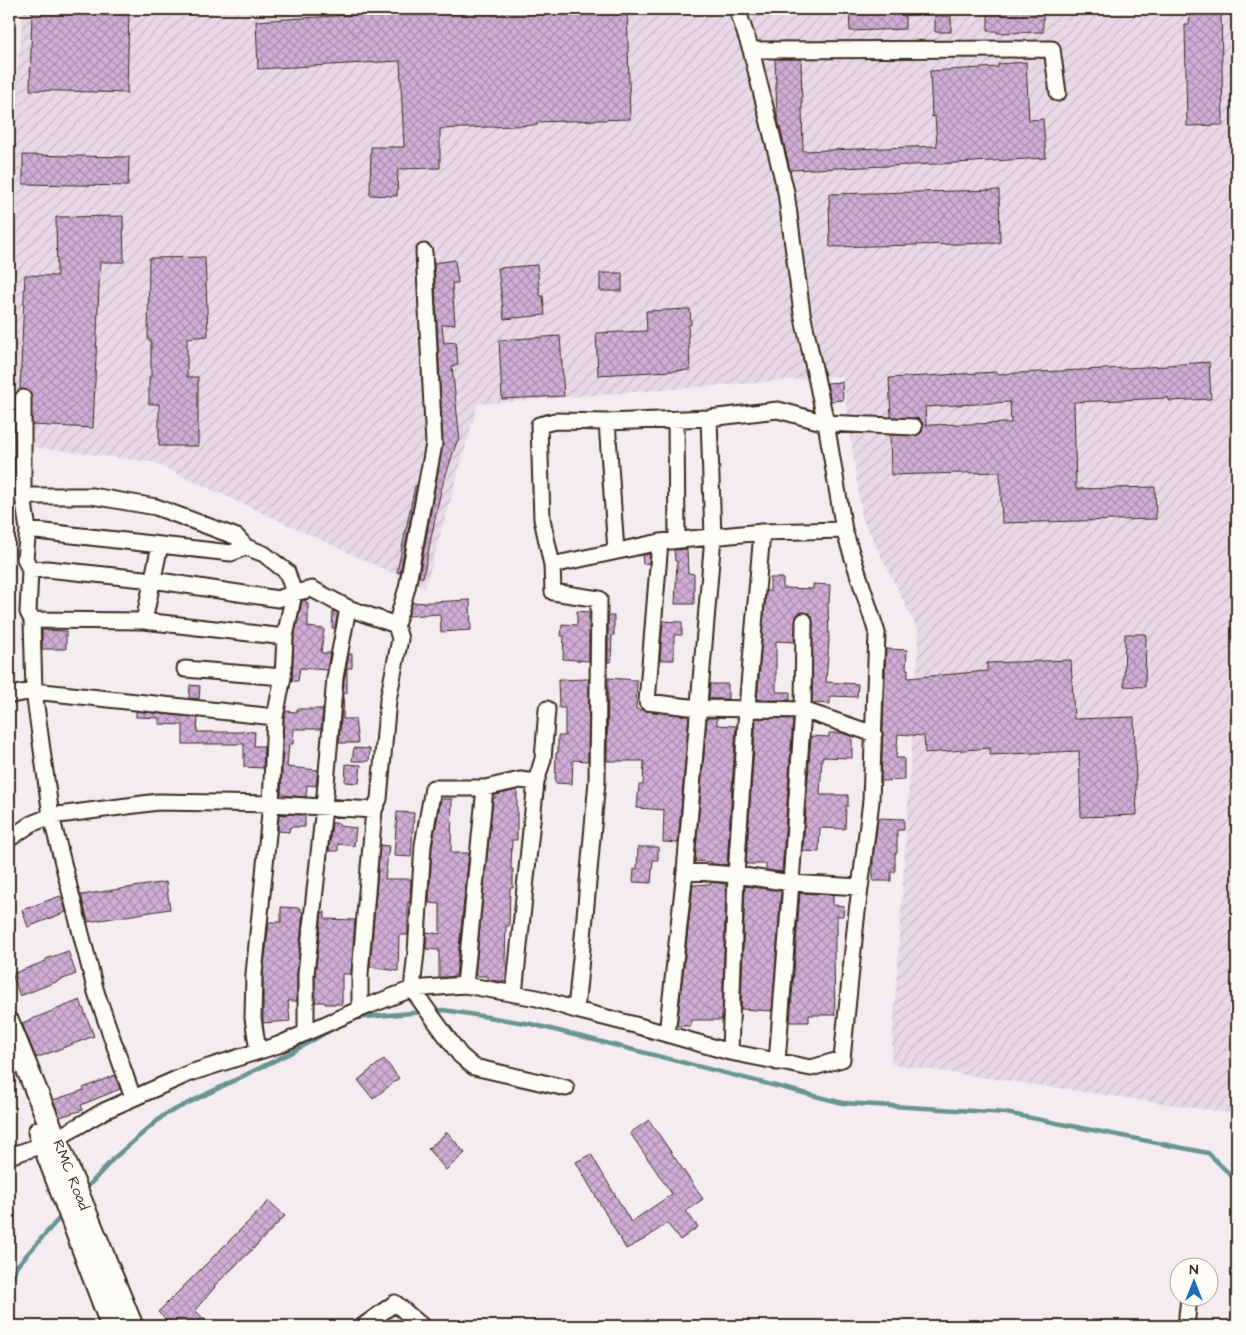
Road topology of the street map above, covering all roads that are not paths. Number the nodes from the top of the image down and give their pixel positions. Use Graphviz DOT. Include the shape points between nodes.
graph roads {
  1 [pos="737,9"];
  2 [pos="745,9"];
  3 [pos="751,50"];
  4 [pos="1058,93"];
  5 [pos="424,252"];
  6 [pos="23,398"];
  7 [pos="709,418"];
  8 [pos="676,419"];
  9 [pos="607,422"];
  10 [pos="826,423"];
  11 [pos="914,427"];
  12 [pos="23,496"];
  13 [pos="28,530"];
  14 [pos="844,530"];
  15 [pos="762,532"];
  16 [pos="712,537"];
  17 [pos="677,540"];
  18 [pos="660,542"];
  19 [pos="160,545"];
  20 [pos="246,548"];
  21 [pos="616,551"];
  22 [pos="552,566"];
  23 [pos="30,570"];
  24 [pos="153,580"];
  25 [pos="294,593"];
  26 [pos="348,608"];
  27 [pos="32,620"];
  28 [pos="144,621"];
  29 [pos="804,621"];
  30 [pos="396,625"];
  31 [pos="285,637"];
  32 [pos="185,669"];
  33 [pos="283,677"];
  34 [pos="34,691"];
  35 [pos="9,695"];
  36 [pos="698,708"];
  37 [pos="747,708"];
  38 [pos="547,709"];
  39 [pos="803,710"];
  40 [pos="275,717"];
  41 [pos="874,734"];
  42 [pos="536,782"];
  43 [pos="484,788"];
  44 [pos="270,804"];
  45 [pos="324,807"];
  46 [pos="374,810"];
  47 [pos="51,816"];
  48 [pos="9,838"];
  49 [pos="685,871"];
  50 [pos="736,875"];
  51 [pos="791,883"];
  52 [pos="860,887"];
  53 [pos="465,985"];
  54 [pos="412,989"];
  55 [pos="514,994"];
  56 [pos="360,1009"];
  57 [pos="576,1010"];
  58 [pos="9,1024"];
  59 [pos="306,1032"];
  60 [pos="667,1034"];
  61 [pos="9,1047"];
  62 [pos="258,1051"];
  63 [pos="730,1052"];
  64 [pos="777,1062"];
  65 [pos="566,1088"];
  66 [pos="133,1098"];
  67 [pos="50,1142"];
  68 [pos="9,1156"];
  69 [pos="73,1203"];
  70 [pos="1188,1308"];
  71 [pos="112,1326"];
  72 [pos="132,1326"];
  73 [pos="363,1326"];
  74 [pos="422,1326"];
  75 [pos="1186,1326"];
  1 -- 2 [label="street"];
  1 -- 3 [label="street"];
  3 -- 4 [label="street" via="1052,49"];
  3 -- 10 [label="street" via="786,192 802,313"];
  5 -- 30 [label="street" via="434,444 407,588"];
  6 -- 12 [label="street"];
  7 -- 8 [label="street"];
  7 -- 10 [label="street" via="778,410"];
  7 -- 16 [label="street"];
  8 -- 9 [label="street"];
  8 -- 17 [label="street"];
  9 -- 21 [label="street"];
  9 -- 22 [label="street" via="555,421 539,425 542,519"];
  10 -- 11 [label="street"];
  10 -- 14 [label="street"];
  12 -- 13 [label="street"];
  12 -- 20 [label="street" via="92,496 156,506 237,537"];
  13 -- 19 [label="street"];
  13 -- 23 [label="street" via="25,558"];
  14 -- 15 [label="street"];
  14 -- 41 [label="street" via="878,633"];
  15 -- 16 [label="street"];
  15 -- 37 [label="street"];
  16 -- 17 [label="street"];
  16 -- 36 [label="street"];
  17 -- 18 [label="street"];
  18 -- 21 [label="street"];
  18 -- 36 [label="street" via="647,702"];
  19 -- 20 [label="street" via="231,553"];
  19 -- 24 [label="street"];
  20 -- 25 [label="street" via="264,554 287,572"];
  21 -- 22 [label="street"];
  22 -- 57 [label="street" via="553,592 599,599 597,782"];
  23 -- 24 [label="street"];
  23 -- 27 [label="street" via="28,612"];
  24 -- 25 [label="street" via="278,599"];
  24 -- 28 [label="street"];
  25 -- 26 [label="street" via="312,590"];
  25 -- 31 [label="street"];
  26 -- 30 [label="street"];
  26 -- 45 [label="street" via="335,678"];
  27 -- 28 [label="street"];
  27 -- 34 [label="street"];
  28 -- 31 [label="street"];
  29 -- 39 [label="street"];
  30 -- 46 [label="street" via="400,638 388,700 379,798"];
  31 -- 33 [label="street"];
  32 -- 33 [label="street"];
  33 -- 40 [label="street"];
  34 -- 35 [label="street"];
  34 -- 40 [label="street"];
  34 -- 47 [label="street"];
  36 -- 37 [label="street"];
  36 -- 49 [label="street"];
  37 -- 39 [label="street"];
  37 -- 50 [label="street"];
  38 -- 42 [label="street" via="543,759"];
  39 -- 41 [label="street"];
  39 -- 51 [label="street"];
  40 -- 44 [label="street"];
  41 -- 52 [label="street" via="871,801"];
  42 -- 43 [label="street" via="520,780"];
  42 -- 55 [label="street"];
  43 -- 53 [label="street"];
  43 -- 54 [label="street" via="433,788 423,845"];
  44 -- 45 [label="street"];
  44 -- 47 [label="street" via="158,802"];
  44 -- 62 [label="street" via="254,974 253,1018"];
  45 -- 46 [label="street"];
  45 -- 59 [label="street" via="306,974"];
  46 -- 56 [label="street"];
  47 -- 48 [label="street"];
  47 -- 66 [label="street" via="96,992"];
  49 -- 50 [label="street"];
  49 -- 60 [label="street"];
  50 -- 51 [label="street"];
  50 -- 63 [label="street"];
  51 -- 52 [label="street"];
  51 -- 64 [label="street"];
  52 -- 64 [label="street" via="842,1059 811,1068"];
  53 -- 54 [label="street"];
  53 -- 55 [label="street"];
  54 -- 56 [label="street"];
  54 -- 65 [label="street" via="460,1056 474,1067"];
  55 -- 57 [label="street"];
  56 -- 59 [label="street"];
  57 -- 60 [label="street"];
  58 -- 67 [label="street, RMC Road"];
  59 -- 62 [label="street"];
  60 -- 63 [label="street"];
  61 -- 67 [label="street, RMC Road"];
  62 -- 66 [label="street" via="190,1073"];
  63 -- 64 [label="street"];
  66 -- 67 [label="street"];
  67 -- 68 [label="street"];
  67 -- 69 [label="street, RMC Road"];
  69 -- 71 [label="street, RMC Road"];
  69 -- 72 [label="street, RMC Road"];
  70 -- 75 [label="street"];
  73 -- 74 [label="street" via="395,1303"];
}
